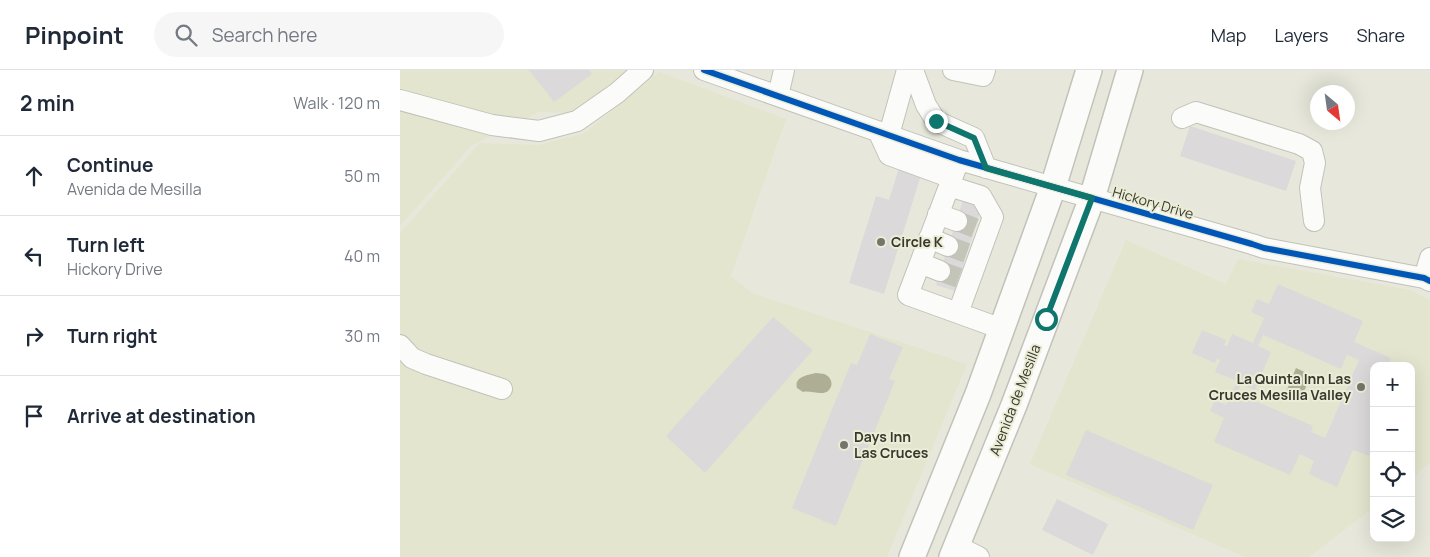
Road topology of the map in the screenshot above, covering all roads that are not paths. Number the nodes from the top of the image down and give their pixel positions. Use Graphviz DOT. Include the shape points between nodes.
graph roads {
  1 [pos="643,70"];
  2 [pos="704,70"];
  3 [pos="784,70"];
  4 [pos="907,70"];
  5 [pos="913,70"];
  6 [pos="953,70"];
  7 [pos="985,70"];
  8 [pos="1089,70"];
  9 [pos="1130,70"];
  10 [pos="778,96"];
  11 [pos="400,100"];
  12 [pos="1182,118"];
  13 [pos="883,133"];
  14 [pos="986,168"];
  15 [pos="953,175"];
  16 [pos="1053,187"];
  17 [pos="1092,198"];
  18 [pos="1314,221"];
  19 [pos="964,224"];
  20 [pos="929,238"];
  21 [pos="965,252"];
  22 [pos="1430,258"];
  23 [pos="920,263"];
  24 [pos="956,277"];
  25 [pos="1427,279"];
  26 [pos="958,313"];
  27 [pos="1002,329"];
  28 [pos="400,345"];
  29 [pos="502,389"];
  30 [pos="978,394"];
  31 [pos="1014,405"];
  32 [pos="954,551"];
  33 [pos="912,557"];
  34 [pos="979,557"];
  1 -- 11 [label="street" via="577,121 539,130 492,125"];
  2 -- 10 [label="street, Hickory Drive"];
  3 -- 10 [label="street"];
  4 -- 13 [label="street"];
  5 -- 14 [label="street" via="936,121 974,138"];
  6 -- 7 [label="street" via="983,76"];
  8 -- 16 [label="main road"];
  9 -- 17 [label="main road, Avenida de Mesilla"];
  10 -- 13 [label="street, Hickory Drive"];
  12 -- 18 [label="street" via="1196,112 1312,151 1315,163 1310,188"];
  13 -- 15 [label="street, Hickory Drive"];
  14 -- 15 [label="street, Hickory Drive"];
  14 -- 16 [label="street, Hickory Drive"];
  15 -- 19 [label="street"];
  15 -- 19 [label="street" via="981,196 993,217"];
  16 -- 17 [label="street, Hickory Drive"];
  16 -- 27 [label="main road"];
  17 -- 25 [label="street, Hickory Drive" via="1264,248"];
  17 -- 31 [label="main road, Avenida de Mesilla"];
  19 -- 20 [label="street"];
  19 -- 21 [label="street"];
  20 -- 21 [label="street"];
  20 -- 23 [label="street"];
  21 -- 24 [label="street"];
  22 -- 25 [label="street"];
  23 -- 24 [label="street"];
  23 -- 26 [label="street" via="908,295"];
  24 -- 26 [label="street"];
  26 -- 27 [label="street"];
  27 -- 30 [label="main road"];
  28 -- 29 [label="street" via="412,358"];
  30 -- 31 [label="main road"];
  30 -- 33 [label="main road"];
  31 -- 32 [label="main road, Avenida de Mesilla"];
  32 -- 34 [label="street"];
}
